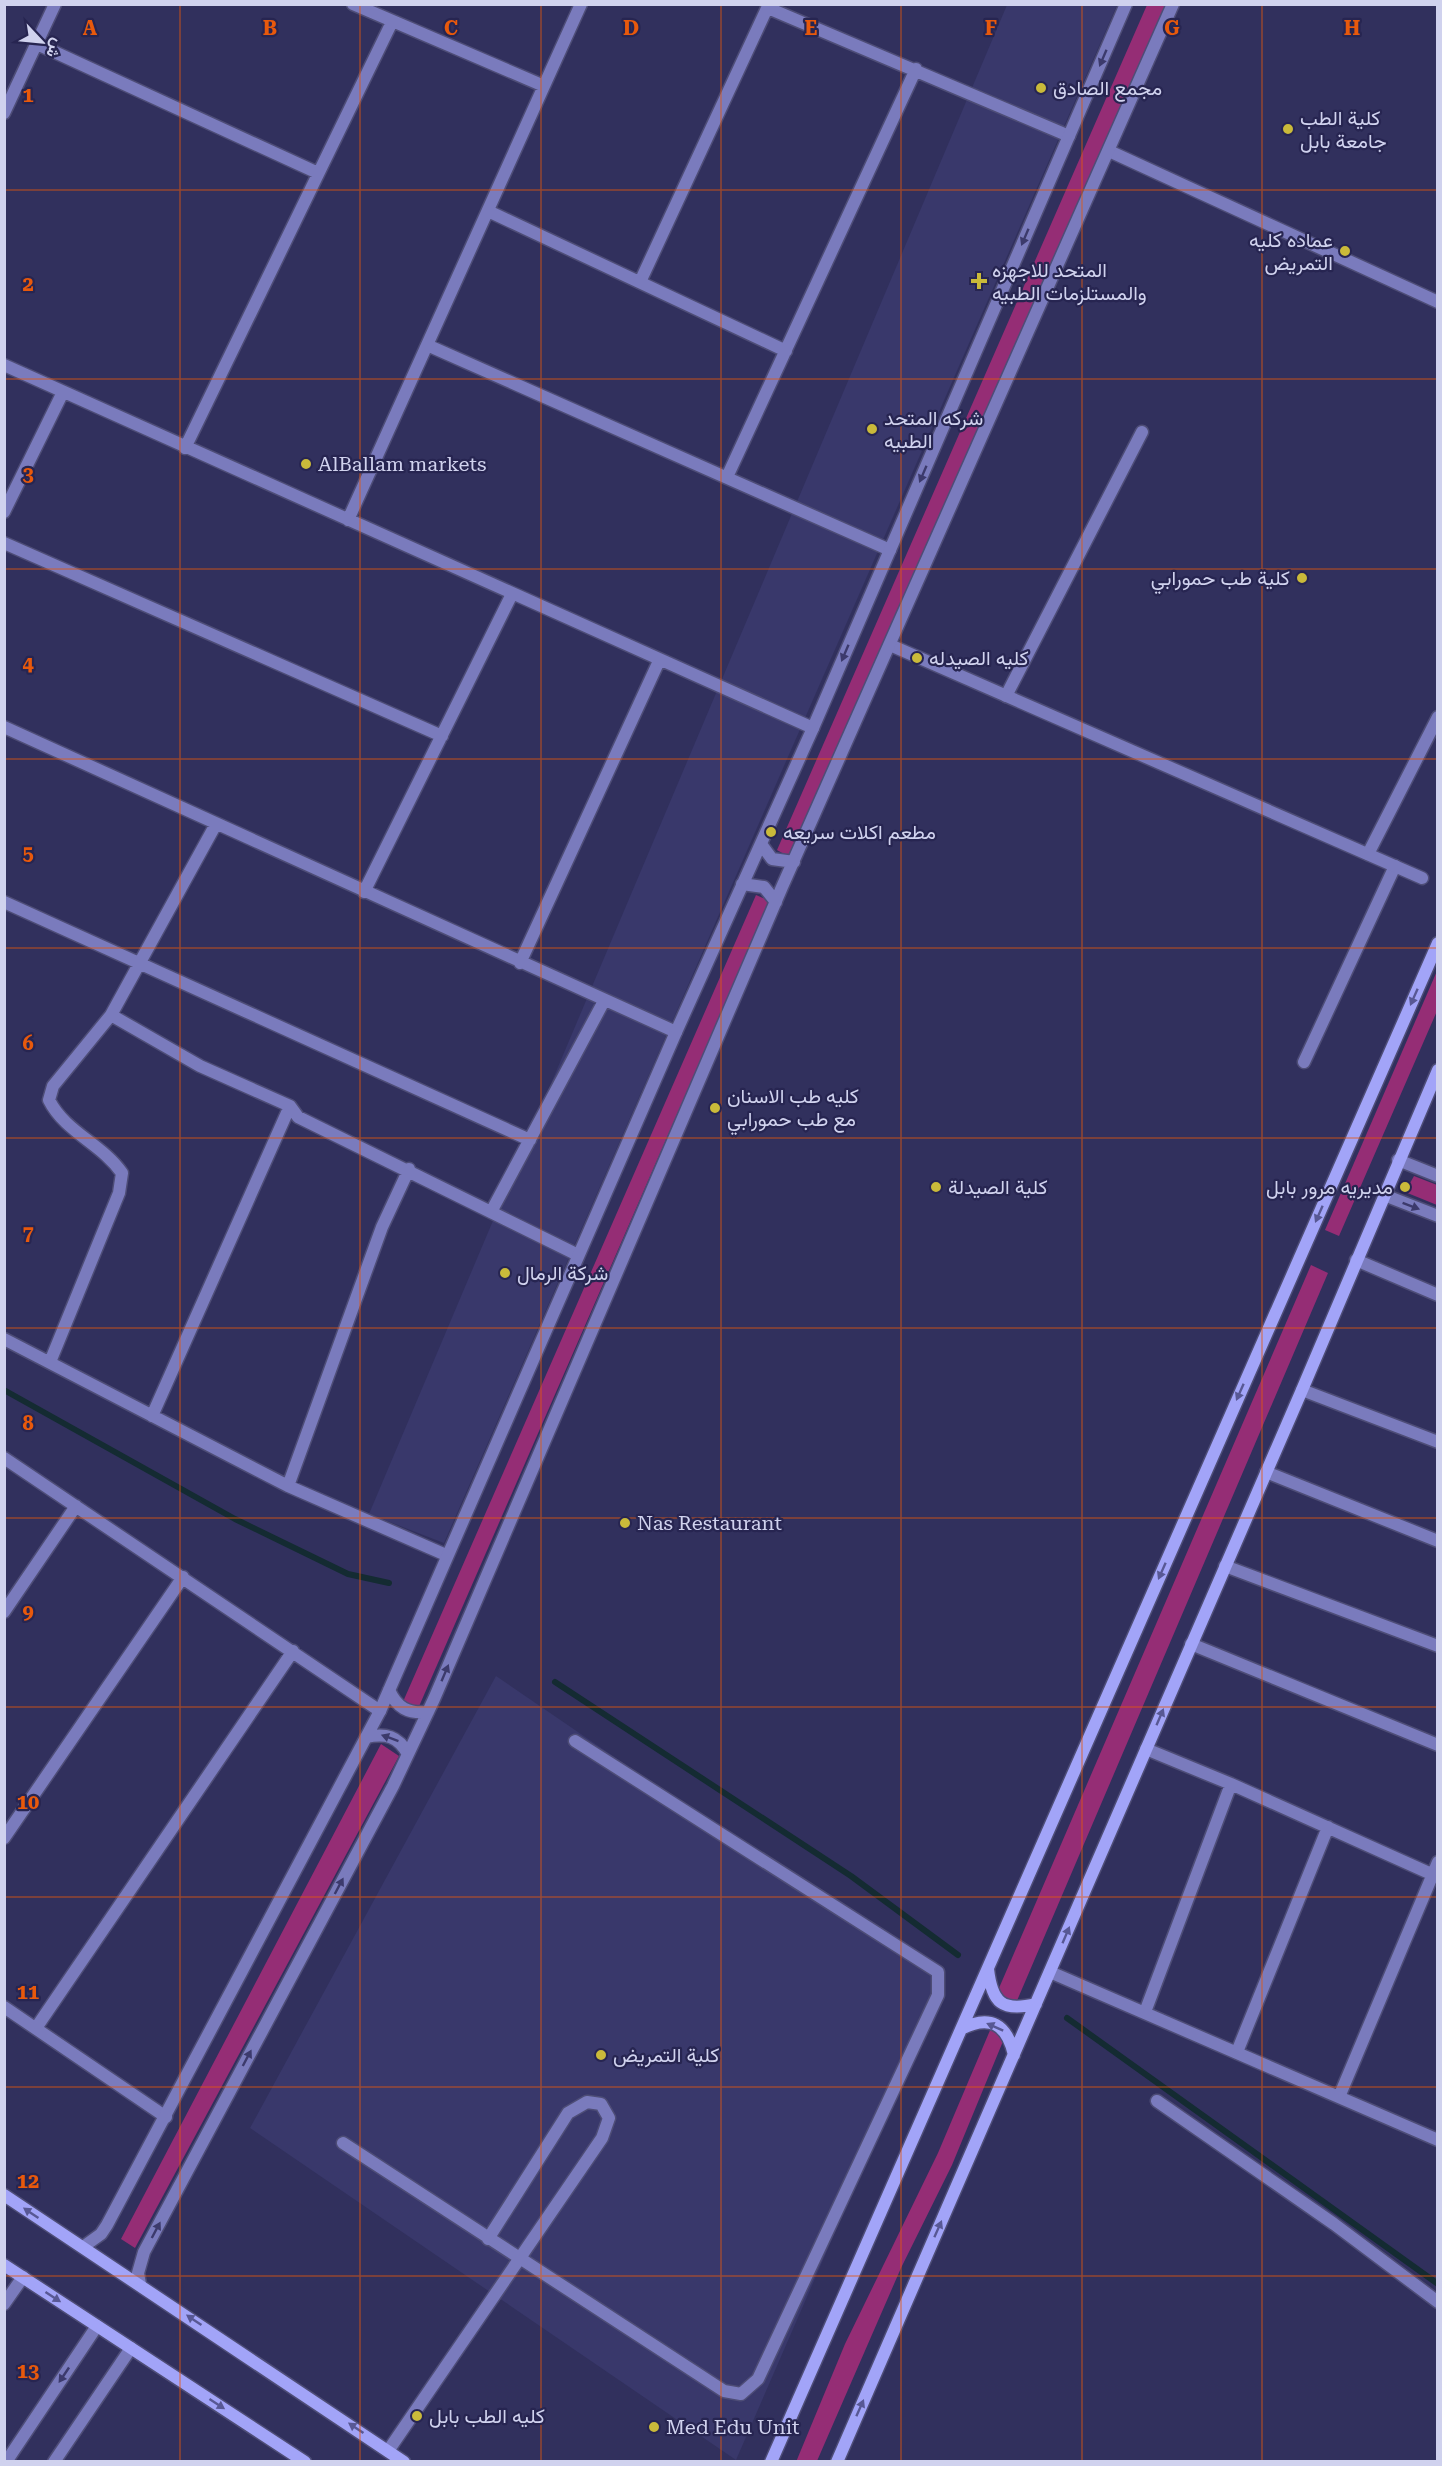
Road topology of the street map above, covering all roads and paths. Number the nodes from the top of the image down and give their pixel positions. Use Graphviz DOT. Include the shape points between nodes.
graph roads {
  1 [pos="55,4"];
  2 [pos="353,4"];
  3 [pos="581,4"];
  4 [pos="1126,4"];
  5 [pos="1173,4"];
  6 [pos="768,6"];
  7 [pos="392,22"];
  8 [pos="36,44"];
  9 [pos="916,69"];
  10 [pos="544,86"];
  11 [pos="4,113"];
  12 [pos="1070,136"];
  13 [pos="1109,151"];
  14 [pos="318,173"];
  15 [pos="488,211"];
  16 [pos="640,282"];
  17 [pos="1437,302"];
  18 [pos="427,345"];
  19 [pos="786,351"];
  20 [pos="4,365"];
  21 [pos="63,392"];
  22 [pos="1142,432"];
  23 [pos="185,448"];
  24 [pos="728,477"];
  25 [pos="4,512"];
  26 [pos="348,520"];
  27 [pos="4,543"];
  28 [pos="890,550"];
  29 [pos="512,594"];
  30 [pos="890,645"];
  31 [pos="659,661"];
  32 [pos="1006,696"];
  33 [pos="1437,717"];
  34 [pos="4,727"];
  35 [pos="813,728"];
  36 [pos="442,736"];
  37 [pos="216,824"];
  38 [pos="761,844"];
  39 [pos="1368,854"];
  40 [pos="794,862"];
  41 [pos="1395,866"];
  42 [pos="1422,878"];
  43 [pos="742,884"];
  44 [pos="364,892"];
  45 [pos="4,902"];
  46 [pos="776,902"];
  47 [pos="1437,943"];
  48 [pos="520,963"];
  49 [pos="141,964"];
  50 [pos="604,1001"];
  51 [pos="111,1015"];
  52 [pos="676,1032"];
  53 [pos="1304,1062"];
  54 [pos="1437,1070"];
  55 [pos="290,1106"];
  56 [pos="530,1140"];
  57 [pos="1398,1160"];
  58 [pos="409,1169"];
  59 [pos="1437,1176"];
  60 [pos="1384,1195"];
  61 [pos="491,1212"];
  62 [pos="1437,1216"];
  63 [pos="578,1255"];
  64 [pos="1356,1260"];
  65 [pos="1437,1295"];
  66 [pos="4,1339"];
  67 [pos="50,1362"];
  68 [pos="1302,1390"];
  69 [pos="152,1416"];
  70 [pos="1437,1442"];
  71 [pos="4,1458"];
  72 [pos="1266,1472"];
  73 [pos="288,1486"];
  74 [pos="76,1506"];
  75 [pos="1437,1541"];
  76 [pos="446,1556"];
  77 [pos="1225,1566"];
  78 [pos="183,1577"];
  79 [pos="4,1612"];
  80 [pos="1191,1644"];
  81 [pos="1437,1646"];
  82 [pos="293,1651"];
  83 [pos="389,1690"];
  84 [pos="380,1711"];
  85 [pos="428,1712"];
  86 [pos="366,1737"];
  87 [pos="575,1740"];
  88 [pos="1437,1745"];
  89 [pos="1146,1749"];
  90 [pos="408,1754"];
  91 [pos="1232,1784"];
  92 [pos="1328,1827"];
  93 [pos="4,1838"];
  94 [pos="1437,1862"];
  95 [pos="1435,1876"];
  96 [pos="988,1968"];
  97 [pos="1050,1972"];
  98 [pos="1036,2004"];
  99 [pos="4,2007"];
  100 [pos="1145,2012"];
  101 [pos="36,2028"];
  102 [pos="961,2029"];
  103 [pos="1237,2052"];
  104 [pos="1014,2055"];
  105 [pos="1339,2097"];
  106 [pos="1157,2101"];
  107 [pos="166,2117"];
  108 [pos="1437,2140"];
  109 [pos="343,2143"];
  110 [pos="4,2195"];
  111 [pos="488,2239"];
  112 [pos="83,2247"];
  113 [pos="520,2261"];
  114 [pos="4,2265"];
  115 [pos="22,2277"];
  116 [pos="140,2284"];
  117 [pos="1437,2302"];
  118 [pos="4,2304"];
  119 [pos="97,2326"];
  120 [pos="131,2348"];
  121 [pos="388,2451"];
  122 [pos="6,2462"];
  123 [pos="54,2462"];
  124 [pos="305,2462"];
  125 [pos="405,2462"];
  126 [pos="771,2462"];
  127 [pos="837,2462"];
  1 -- 8 [label="street"];
  2 -- 7 [label="street"];
  3 -- 10 [label="street"];
  4 -- 12 [label="street, one-way"];
  5 -- 13 [label="street"];
  6 -- 9 [label="street"];
  6 -- 16 [label="street"];
  7 -- 10 [label="street"];
  7 -- 14 [label="street"];
  8 -- 11 [label="street"];
  8 -- 14 [label="street"];
  9 -- 12 [label="street"];
  9 -- 19 [label="street"];
  10 -- 15 [label="street"];
  12 -- 28 [label="street, one-way"];
  13 -- 17 [label="street"];
  13 -- 30 [label="street"];
  14 -- 23 [label="street"];
  15 -- 16 [label="street"];
  15 -- 18 [label="street"];
  16 -- 19 [label="street"];
  18 -- 24 [label="street"];
  18 -- 26 [label="street"];
  19 -- 24 [label="street"];
  20 -- 21 [label="street"];
  21 -- 23 [label="street"];
  21 -- 25 [label="street"];
  22 -- 32 [label="street"];
  23 -- 26 [label="street"];
  24 -- 28 [label="street"];
  26 -- 29 [label="street"];
  27 -- 36 [label="street"];
  28 -- 35 [label="street, one-way"];
  29 -- 31 [label="street"];
  29 -- 36 [label="street"];
  30 -- 32 [label="street"];
  30 -- 40 [label="street"];
  31 -- 35 [label="street"];
  31 -- 48 [label="street"];
  32 -- 39 [label="street"];
  33 -- 39 [label="street"];
  34 -- 37 [label="street"];
  35 -- 38 [label="street"];
  36 -- 44 [label="street"];
  37 -- 44 [label="street"];
  37 -- 49 [label="street"];
  38 -- 40 [label="street" via="772,859"];
  38 -- 43 [label="street"];
  39 -- 41 [label="street"];
  40 -- 46 [label="street"];
  41 -- 42 [label="street"];
  41 -- 53 [label="street"];
  43 -- 46 [label="street" via="765,887"];
  43 -- 52 [label="street"];
  44 -- 48 [label="street"];
  45 -- 49 [label="street"];
  85 -- 46 [label="street, one-way"];
  47 -- 96 [label="main road, one-way"];
  48 -- 50 [label="street"];
  49 -- 51 [label="street"];
  49 -- 56 [label="street"];
  50 -- 52 [label="street"];
  50 -- 56 [label="street"];
  51 -- 55 [label="street" via="200,1066"];
  51 -- 67 [label="street" via="53,1086 49,1100 57,1117 112,1158 122,1173 119,1193"];
  52 -- 63 [label="street"];
  54 -- 57 [label="main road"];
  55 -- 58 [label="street" via="298,1117"];
  55 -- 69 [label="street"];
  56 -- 61 [label="street"];
  57 -- 59 [label="street"];
  57 -- 60 [label="main road"];
  58 -- 61 [label="street"];
  58 -- 73 [label="street" via="382,1227"];
  60 -- 62 [label="street, one-way"];
  60 -- 64 [label="main road"];
  61 -- 63 [label="street"];
  63 -- 76 [label="street"];
  64 -- 65 [label="street"];
  64 -- 68 [label="main road"];
  66 -- 67 [label="street"];
  67 -- 69 [label="street"];
  68 -- 70 [label="street"];
  68 -- 72 [label="main road"];
  69 -- 73 [label="street"];
  71 -- 74 [label="street"];
  72 -- 75 [label="street"];
  72 -- 77 [label="main road"];
  73 -- 76 [label="street"];
  74 -- 78 [label="street"];
  74 -- 79 [label="street"];
  76 -- 83 [label="street"];
  77 -- 80 [label="main road"];
  77 -- 81 [label="street"];
  78 -- 82 [label="street"];
  78 -- 93 [label="street"];
  80 -- 88 [label="street"];
  89 -- 80 [label="main road, one-way"];
  82 -- 84 [label="street"];
  82 -- 101 [label="street"];
  83 -- 84 [label="street"];
  83 -- 85 [label="street" via="403,1709"];
  84 -- 86 [label="street"];
  85 -- 90 [label="street"];
  90 -- 86 [label="street, one-way" via="393,1737"];
  86 -- 107 [label="street"];
  87 -- 113 [label="street" via="938,1972 938,1995 758,2379 741,2394 724,2391"];
  89 -- 91 [label="street"];
  97 -- 89 [label="main road, one-way"];
  116 -- 90 [label="street, one-way" via="138,2273 144,2252"];
  91 -- 92 [label="street"];
  91 -- 100 [label="street"];
  92 -- 95 [label="street"];
  92 -- 103 [label="street"];
  94 -- 95 [label="street"];
  95 -- 105 [label="street"];
  96 -- 98 [label="main road" via="997,2000 1016,2008"];
  96 -- 102 [label="main road"];
  97 -- 98 [label="main road"];
  97 -- 100 [label="street"];
  98 -- 104 [label="main road"];
  99 -- 101 [label="street"];
  100 -- 103 [label="street"];
  101 -- 107 [label="street"];
  104 -- 102 [label="main road, one-way" via="1011,2040 994,2024 979,2022"];
  102 -- 126 [label="main road"];
  103 -- 105 [label="street"];
  127 -- 104 [label="main road, one-way"];
  105 -- 108 [label="street"];
  106 -- 117 [label="street" via="1334,2224"];
  107 -- 112 [label="street" via="107,2225"];
  109 -- 111 [label="street"];
  112 -- 110 [label="main road, one-way"];
  111 -- 113 [label="street"];
  111 -- 113 [label="street" via="568,2113 587,2102 601,2104 609,2118 602,2138"];
  112 -- 116 [label="main road"];
  113 -- 121 [label="street"];
  114 -- 115 [label="main road"];
  115 -- 118 [label="street"];
  115 -- 119 [label="main road, one-way"];
  121 -- 116 [label="main road, one-way"];
  119 -- 120 [label="main road"];
  119 -- 122 [label="street, one-way"];
  120 -- 123 [label="street"];
  120 -- 124 [label="main road, one-way"];
  121 -- 125 [label="main road"];
}
